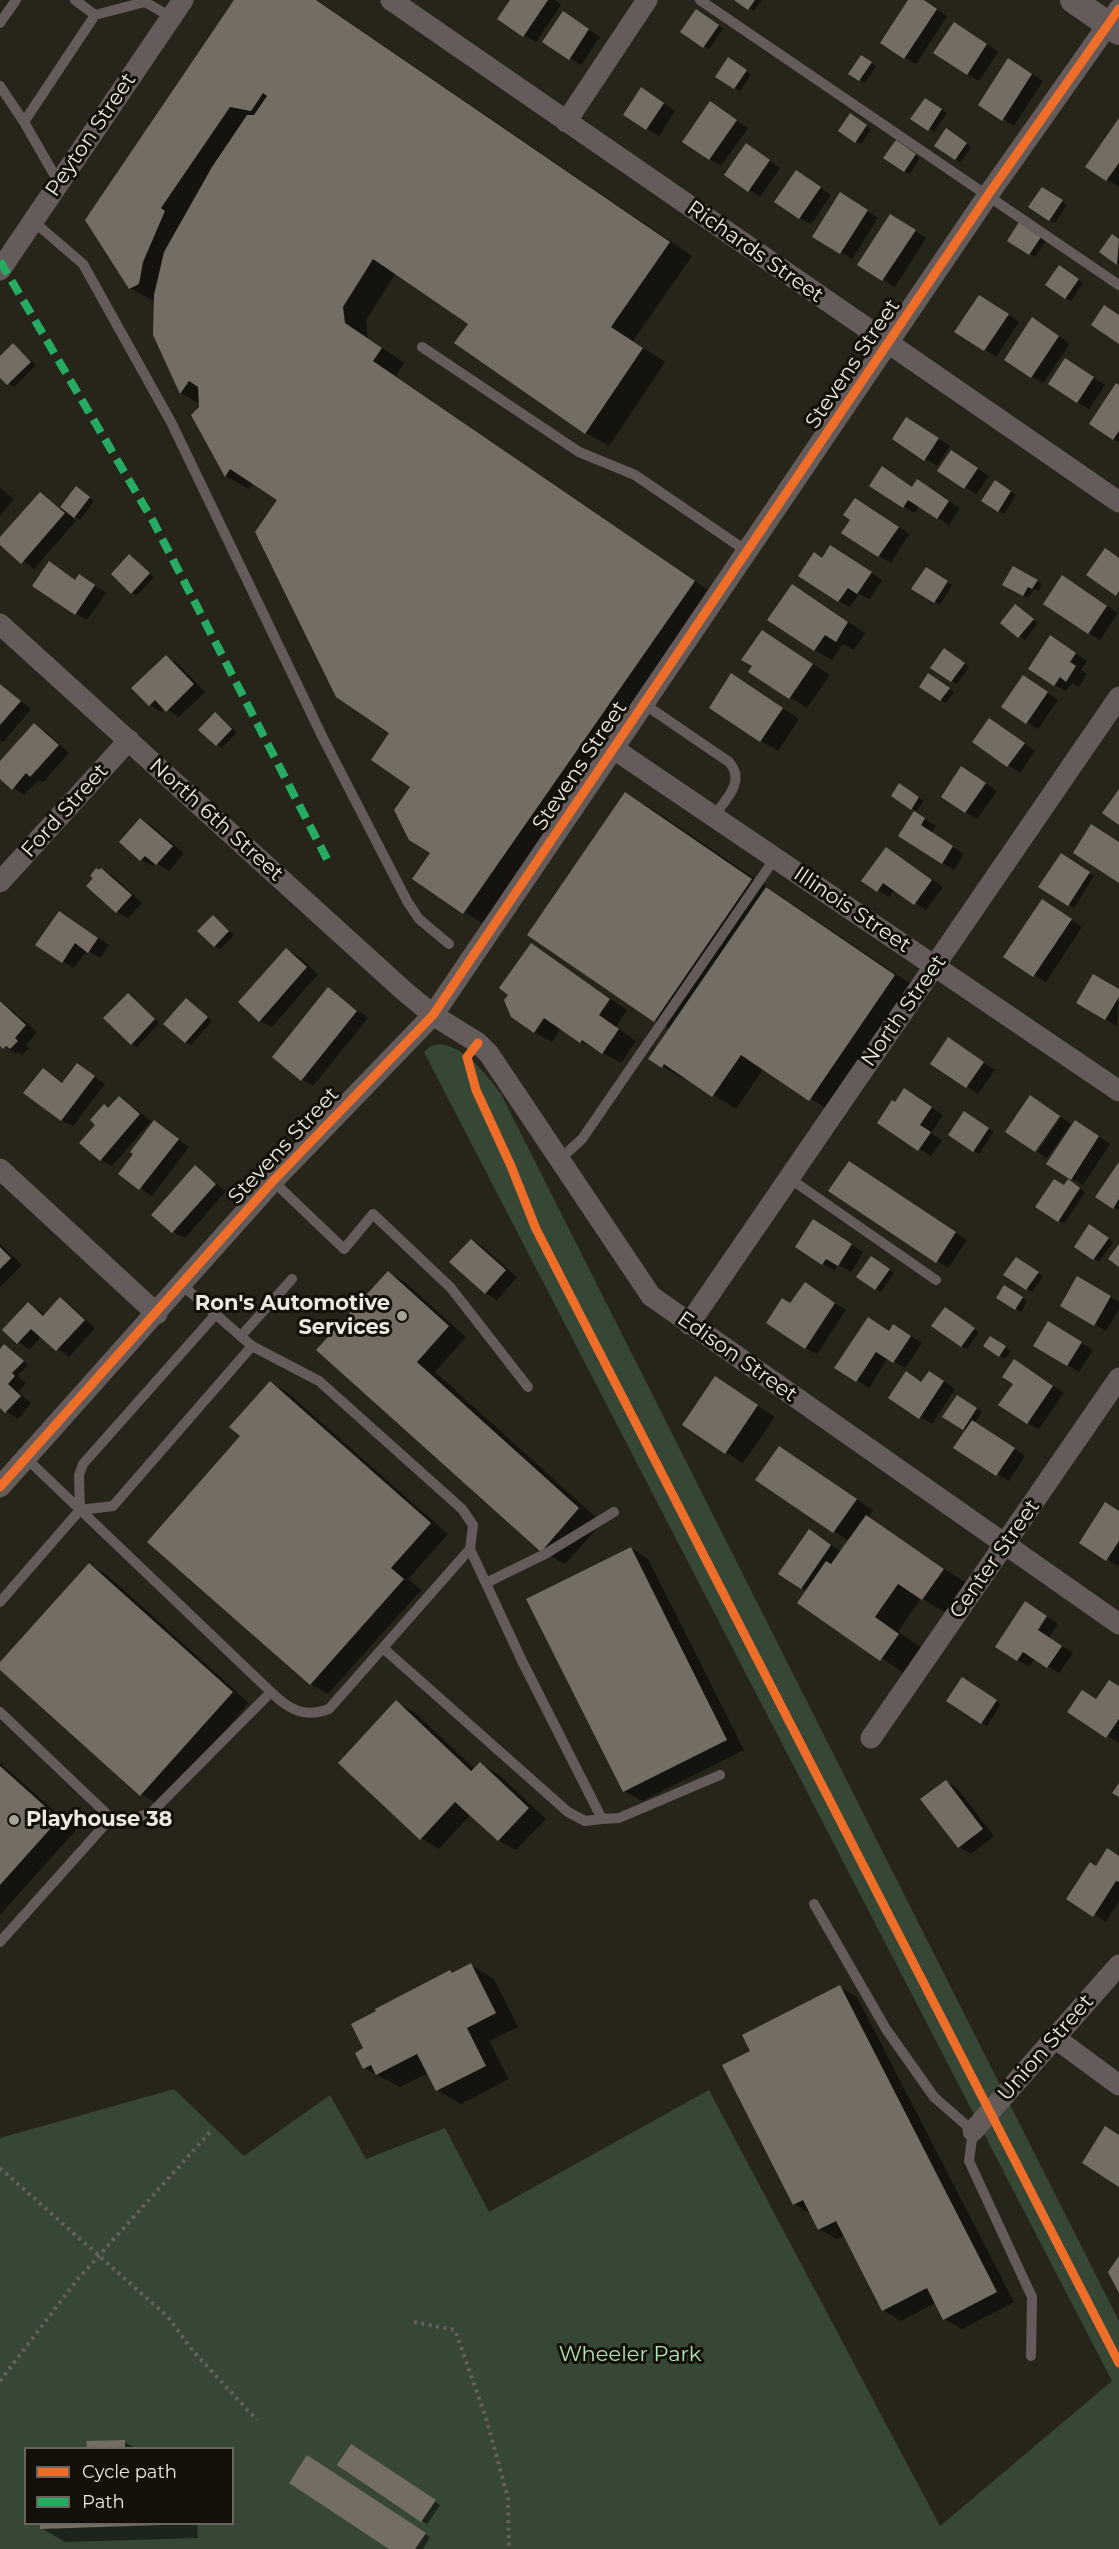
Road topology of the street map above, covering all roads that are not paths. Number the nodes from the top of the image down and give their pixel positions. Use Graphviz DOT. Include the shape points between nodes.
graph roads {
  1 [pos="16,0"];
  2 [pos="75,0"];
  3 [pos="391,0"];
  4 [pos="647,0"];
  5 [pos="700,0"];
  6 [pos="1073,0"];
  7 [pos="177,9"];
  8 [pos="95,15"];
  9 [pos="1116,22"];
  10 [pos="0,23"];
  11 [pos="0,86"];
  12 [pos="24,122"];
  13 [pos="566,122"];
  14 [pos="59,183"];
  15 [pos="988,195"];
  16 [pos="33,221"];
  17 [pos="0,270"];
  18 [pos="1119,285"];
  19 [pos="888,344"];
  20 [pos="422,347"];
  21 [pos="1119,501"];
  22 [pos="748,552"];
  23 [pos="0,624"];
  24 [pos="1119,698"];
  25 [pos="644,704"];
  26 [pos="129,740"];
  27 [pos="614,749"];
  28 [pos="714,816"];
  29 [pos="775,858"];
  30 [pos="0,882"];
  31 [pos="449,944"];
  32 [pos="935,967"];
  33 [pos="433,1015"];
  34 [pos="1119,1091"];
  35 [pos="559,1160"];
  36 [pos="0,1169"];
  37 [pos="789,1178"];
  38 [pos="273,1181"];
  39 [pos="292,1279"];
  40 [pos="936,1280"];
  41 [pos="182,1285"];
  42 [pos="157,1314"];
  43 [pos="216,1314"];
  44 [pos="689,1324"];
  45 [pos="241,1336"];
  46 [pos="252,1346"];
  47 [pos="1119,1378"];
  48 [pos="528,1387"];
  49 [pos="26,1458"];
  50 [pos="0,1487"];
  51 [pos="80,1510"];
  52 [pos="614,1512"];
  53 [pos="1006,1544"];
  54 [pos="470,1549"];
  55 [pos="486,1583"];
  56 [pos="0,1602"];
  57 [pos="1119,1624"];
  58 [pos="383,1648"];
  59 [pos="271,1692"];
  60 [pos="0,1712"];
  61 [pos="871,1738"];
  62 [pos="720,1774"];
  63 [pos="111,1818"];
  64 [pos="602,1819"];
  65 [pos="814,1904"];
  66 [pos="0,1942"];
  67 [pos="1119,1965"];
  68 [pos="1055,2038"];
  69 [pos="1119,2085"];
  70 [pos="973,2131"];
  71 [pos="1031,2356"];
  1 -- 10 [label="lane"];
  2 -- 8 [label="lane"];
  3 -- 13 [label="street, Richards Street"];
  4 -- 13 [label="street"];
  5 -- 15 [label="lane"];
  6 -- 9 [label="street"];
  7 -- 8 [label="lane" via="145,2"];
  7 -- 14 [label="street, Peyton Street"];
  8 -- 12 [label="lane"];
  9 -- 15 [label="street, Stevens Street"];
  11 -- 12 [label="lane"];
  12 -- 14 [label="lane"];
  13 -- 19 [label="street, Richards Street"];
  14 -- 16 [label="street, Peyton Street"];
  15 -- 18 [label="lane"];
  15 -- 19 [label="street, Stevens Street"];
  16 -- 17 [label="street, Peyton Street"];
  16 -- 31 [label="lane" via="83,264 171,422 323,738 407,902 419,919"];
  19 -- 21 [label="street, Richards Street"];
  19 -- 22 [label="street, Stevens Street"];
  20 -- 22 [label="lane" via="579,452 635,475"];
  22 -- 25 [label="street, Stevens Street"];
  23 -- 26 [label="street, North 6th Street"];
  24 -- 32 [label="street, North Street"];
  25 -- 27 [label="street, Stevens Street"];
  25 -- 28 [label="lane" via="729,762 736,771 737,782"];
  26 -- 30 [label="street, Ford Street"];
  26 -- 33 [label="street, North 6th Street"];
  27 -- 28 [label="street, Illinois Street"];
  27 -- 33 [label="street, Stevens Street"];
  28 -- 29 [label="street, Illinois Street"];
  29 -- 32 [label="street, Illinois Street"];
  29 -- 35 [label="lane" via="582,1139"];
  32 -- 34 [label="street, Illinois Street"];
  32 -- 37 [label="street, North Street"];
  33 -- 35 [label="street, Edison Street" via="489,1054"];
  33 -- 38 [label="street, Stevens Street"];
  35 -- 44 [label="street, Edison Street" via="651,1296"];
  36 -- 42 [label="street"];
  37 -- 40 [label="lane"];
  37 -- 44 [label="street, North Street"];
  38 -- 41 [label="street, Stevens Street"];
  38 -- 48 [label="lane" via="344,1249 373,1214 451,1288"];
  39 -- 45 [label="lane"];
  41 -- 42 [label="street, Stevens Street"];
  41 -- 43 [label="lane"];
  42 -- 49 [label="street, Stevens Street"];
  43 -- 45 [label="lane"];
  43 -- 51 [label="lane" via="83,1464 79,1474"];
  44 -- 53 [label="street, Edison Street"];
  45 -- 46 [label="lane"];
  46 -- 51 [label="lane" via="113,1506"];
  46 -- 54 [label="lane" via="319,1381 462,1509 473,1525"];
  47 -- 53 [label="street, Center Street"];
  49 -- 50 [label="street, Stevens Street"];
  49 -- 51 [label="lane"];
  51 -- 56 [label="lane"];
  51 -- 59 [label="lane"];
  52 -- 55 [label="lane" via="545,1554"];
  53 -- 57 [label="street, Edison Street"];
  53 -- 61 [label="street, Center Street"];
  54 -- 55 [label="lane"];
  54 -- 58 [label="lane"];
  55 -- 64 [label="lane"];
  58 -- 59 [label="lane" via="329,1709 314,1714 298,1711"];
  58 -- 64 [label="lane" via="568,1812 585,1821"];
  59 -- 63 [label="lane" via="151,1813"];
  60 -- 63 [label="lane"];
  62 -- 64 [label="lane" via="618,1818"];
  63 -- 66 [label="lane"];
  65 -- 70 [label="lane" via="886,2030 934,2097"];
  67 -- 68 [label="street, Union Street"];
  68 -- 69 [label="street"];
  68 -- 70 [label="street, Union Street"];
  70 -- 71 [label="lane" via="969,2161 1032,2297"];
}
